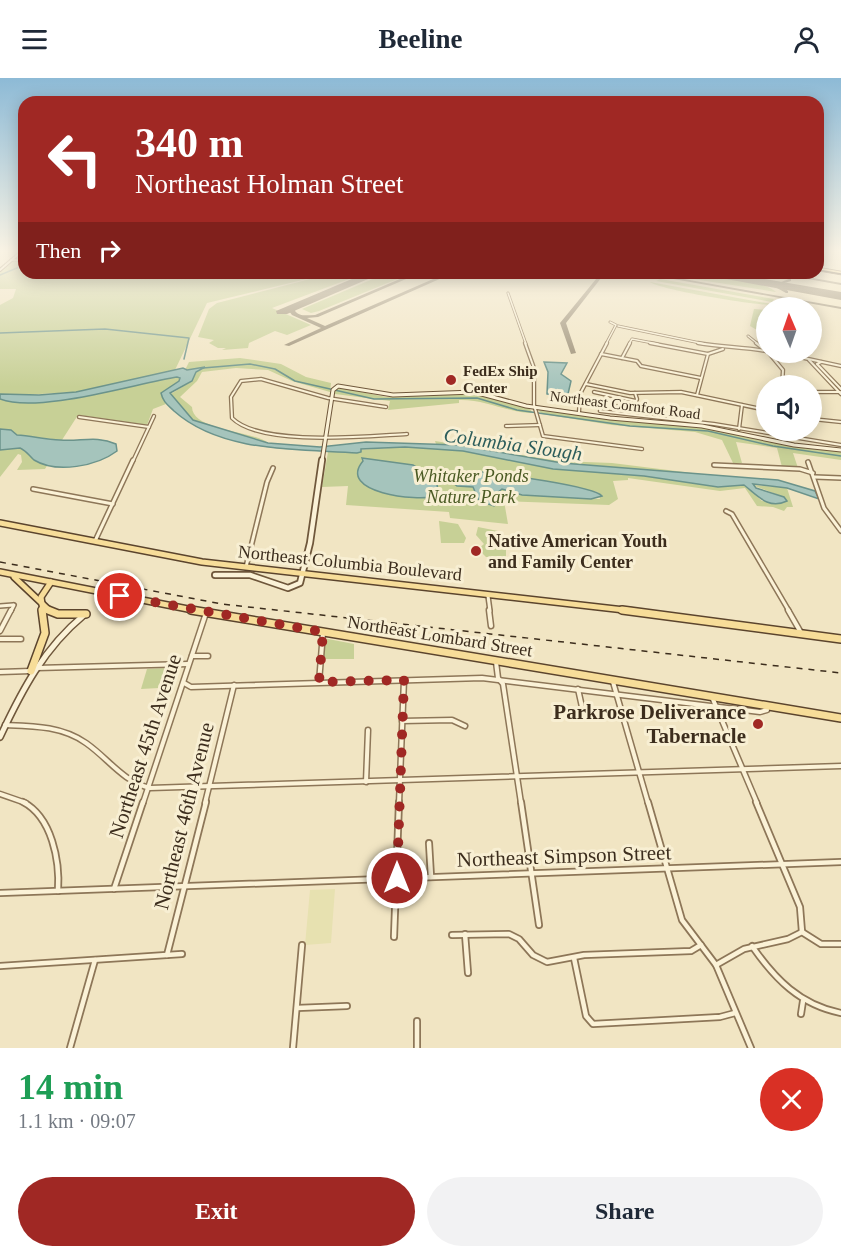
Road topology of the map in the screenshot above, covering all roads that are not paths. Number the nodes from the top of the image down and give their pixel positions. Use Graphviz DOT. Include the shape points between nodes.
graph roads {
  1 [pos="510,297"];
  2 [pos="610,322"];
  3 [pos="618,326"];
  4 [pos="748,336"];
  5 [pos="756,343"];
  6 [pos="724,348"];
  7 [pos="756,350"];
  8 [pos="601,354"];
  9 [pos="708,354"];
  10 [pos="622,358"];
  11 [pos="822,362"];
  12 [pos="812,363"];
  13 [pos="817,364"];
  14 [pos="841,366"];
  15 [pos="701,378"];
  16 [pos="586,384"];
  17 [pos="594,392"];
  18 [pos="822,392"];
  19 [pos="841,392"];
  20 [pos="635,393"];
  21 [pos="607,395"];
  22 [pos="697,395"];
  23 [pos="332,399"];
  24 [pos="636,401"];
  25 [pos="603,404"];
  26 [pos="742,405"];
  27 [pos="386,407"];
  28 [pos="756,408"];
  29 [pos="627,409"];
  30 [pos="535,410"];
  31 [pos="579,412"];
  32 [pos="632,413"];
  33 [pos="154,416"];
  34 [pos="79,417"];
  35 [pos="822,420"];
  36 [pos="841,422"];
  37 [pos="540,425"];
  38 [pos="506,426"];
  39 [pos="149,427"];
  40 [pos="739,429"];
  41 [pos="407,434"];
  42 [pos="756,434"];
  43 [pos="756,436"];
  44 [pos="327,438"];
  45 [pos="783,441"];
  46 [pos="790,441"];
  47 [pos="841,445"];
  48 [pos="642,449"];
  49 [pos="841,450"];
  50 [pos="808,462"];
  51 [pos="714,465"];
  52 [pos="273,468"];
  53 [pos="814,475"];
  54 [pos="841,478"];
  55 [pos="33,489"];
  56 [pos="113,504"];
  57 [pos="726,511"];
  58 [pos="0,523"];
  59 [pos="841,531"];
  60 [pos="95,541"];
  61 [pos="246,567"];
  62 [pos="0,572"];
  63 [pos="304,573"];
  64 [pos="10,574"];
  65 [pos="215,575"];
  66 [pos="51,582"];
  67 [pos="488,594"];
  68 [pos="0,606"];
  69 [pos="42,607"];
  70 [pos="206,613"];
  71 [pos="86,614"];
  72 [pos="492,626"];
  73 [pos="0,631"];
  74 [pos="323,632"];
  75 [pos="801,633"];
  76 [pos="0,639"];
  77 [pos="21,639"];
  78 [pos="841,639"];
  79 [pos="192,656"];
  80 [pos="208,656"];
  81 [pos="495,660"];
  82 [pos="188,664"];
  83 [pos="31,671"];
  84 [pos="0,672"];
  85 [pos="404,680"];
  86 [pos="613,680"];
  87 [pos="500,681"];
  88 [pos="319,682"];
  89 [pos="184,683"];
  90 [pos="234,685"];
  91 [pos="578,689"];
  92 [pos="616,695"];
  93 [pos="712,696"];
  94 [pos="766,705"];
  95 [pos="716,706"];
  96 [pos="584,716"];
  97 [pos="841,718"];
  98 [pos="402,721"];
  99 [pos="5,725"];
  100 [pos="465,726"];
  101 [pos="368,730"];
  102 [pos="0,737"];
  103 [pos="841,766"];
  104 [pos="741,770"];
  105 [pos="638,773"];
  106 [pos="516,777"];
  107 [pos="400,781"];
  108 [pos="366,782"];
  109 [pos="210,787"];
  110 [pos="150,788"];
  111 [pos="0,794"];
  112 [pos="429,843"];
  113 [pos="841,862"];
  114 [pos="782,864"];
  115 [pos="666,869"];
  116 [pos="531,874"];
  117 [pos="431,877"];
  118 [pos="397,878"];
  119 [pos="183,886"];
  120 [pos="114,889"];
  121 [pos="58,891"];
  122 [pos="0,893"];
  123 [pos="539,925"];
  124 [pos="802,932"];
  125 [pos="465,934"];
  126 [pos="452,935"];
  127 [pos="394,938"];
  128 [pos="841,944"];
  129 [pos="302,945"];
  130 [pos="700,945"];
  131 [pos="752,946"];
  132 [pos="182,954"];
  133 [pos="167,955"];
  134 [pos="574,958"];
  135 [pos="95,960"];
  136 [pos="716,965"];
  137 [pos="0,966"];
  138 [pos="468,973"];
  139 [pos="803,1000"];
  140 [pos="347,1006"];
  141 [pos="297,1008"];
  142 [pos="735,1013"];
  143 [pos="841,1013"];
  144 [pos="801,1014"];
  145 [pos="417,1021"];
  146 [pos="70,1048"];
  147 [pos="293,1048"];
  148 [pos="417,1048"];
  149 [pos="751,1048"];
  1 -- 30 [label="street" via="534,368"];
  2 -- 8 [label="street" via="616,325"];
  3 -- 6 [label="street"];
  4 -- 5 [label="street"];
  6 -- 7 [label="street"];
  6 -- 9 [label="street"];
  8 -- 10 [label="street"];
  8 -- 16 [label="street"];
  9 -- 10 [label="street" via="632,339"];
  9 -- 15 [label="street"];
  10 -- 15 [label="street" via="641,366"];
  11 -- 14 [label="street"];
  12 -- 19 [label="street"];
  13 -- 19 [label="street"];
  15 -- 22 [label="street"];
  16 -- 20 [label="street"];
  16 -- 31 [label="street" via="580,394"];
  17 -- 21 [label="street"];
  18 -- 19 [label="street"];
  20 -- 22 [label="street" via="669,390"];
  20 -- 24 [label="street"];
  21 -- 24 [label="street"];
  21 -- 25 [label="street"];
  22 -- 26 [label="street"];
  23 -- 27 [label="street"];
  23 -- 30 [label="street, Northeast Cornfoot Road" via="334,390 345,386 393,395 471,391"];
  23 -- 44 [label="street"];
  23 -- 44 [label="street" via="268,379 241,381 231,397 235,422 271,434"];
  24 -- 32 [label="street"];
  25 -- 29 [label="street"];
  25 -- 40 [label="street" via="600,411 622,416"];
  26 -- 28 [label="street"];
  26 -- 40 [label="street"];
  30 -- 31 [label="street, Northeast Cornfoot Road"];
  30 -- 37 [label="street"];
  31 -- 43 [label="street, Northeast Cornfoot Road"];
  33 -- 39 [label="street"];
  34 -- 39 [label="street"];
  35 -- 36 [label="street"];
  37 -- 38 [label="street"];
  37 -- 48 [label="street" via="545,437"];
  39 -- 56 [label="street"];
  40 -- 42 [label="street"];
  41 -- 44 [label="street"];
  44 -- 63 [label="street"];
  45 -- 49 [label="street, Northeast Cornfoot Road"];
  46 -- 47 [label="street"];
  50 -- 53 [label="street"];
  51 -- 53 [label="street" via="800,469"];
  52 -- 61 [label="street"];
  53 -- 54 [label="street"];
  53 -- 59 [label="street" via="824,508"];
  55 -- 56 [label="street"];
  56 -- 60 [label="street"];
  57 -- 75 [label="street" via="732,514"];
  58 -- 60 [label="main road, Northeast Columbia Boulevard"];
  60 -- 61 [label="main road, Northeast Columbia Boulevard"];
  61 -- 63 [label="main road, Northeast Columbia Boulevard"];
  62 -- 64 [label="main road, Northeast Lombard Street"];
  63 -- 65 [label="street" via="299,584 288,589 254,576"];
  63 -- 67 [label="main road, Northeast Columbia Boulevard"];
  64 -- 66 [label="main road, Northeast Lombard Street"];
  64 -- 69 [label="main road" via="31,591"];
  66 -- 69 [label="main road" via="42,595"];
  66 -- 70 [label="main road, Northeast Lombard Street"];
  67 -- 72 [label="street"];
  67 -- 75 [label="main road, Northeast Columbia Boulevard"];
  68 -- 73 [label="street" via="14,605"];
  69 -- 71 [label="main road" via="57,615"];
  69 -- 83 [label="main road" via="44,638"];
  70 -- 74 [label="main road, Northeast Lombard Street"];
  70 -- 79 [label="street, Northeast 45th Avenue"];
  71 -- 83 [label="street" via="58,637"];
  74 -- 81 [label="main road, Northeast Lombard Street"];
  74 -- 88 [label="street"];
  75 -- 78 [label="main road, Northeast Columbia Boulevard"];
  76 -- 77 [label="street"];
  79 -- 80 [label="street"];
  79 -- 82 [label="street, Northeast 45th Avenue"];
  81 -- 86 [label="main road, Northeast Lombard Street"];
  81 -- 87 [label="street"];
  82 -- 83 [label="street" via="41,667"];
  82 -- 89 [label="street, Northeast 45th Avenue"];
  83 -- 84 [label="street"];
  83 -- 99 [label="street"];
  85 -- 87 [label="street"];
  85 -- 88 [label="street"];
  85 -- 98 [label="street"];
  86 -- 92 [label="street"];
  86 -- 93 [label="main road, Northeast Lombard Street"];
  87 -- 91 [label="street"];
  87 -- 106 [label="street"];
  88 -- 90 [label="street"];
  89 -- 90 [label="street" via="191,687"];
  89 -- 110 [label="street, Northeast 45th Avenue"];
  90 -- 109 [label="street, Northeast 46th Avenue"];
  91 -- 92 [label="street"];
  91 -- 96 [label="street"];
  92 -- 95 [label="street"];
  92 -- 105 [label="street"];
  93 -- 94 [label="main road, Northeast Lombard Street"];
  93 -- 95 [label="street"];
  94 -- 95 [label="street" via="763,712"];
  94 -- 97 [label="main road, Northeast Lombard Street"];
  95 -- 104 [label="street"];
  98 -- 100 [label="street" via="452,720"];
  98 -- 107 [label="street"];
  99 -- 102 [label="street"];
  99 -- 110 [label="street" via="47,726 68,732 90,745 126,780"];
  101 -- 108 [label="street"];
  103 -- 104 [label="street"];
  104 -- 105 [label="street"];
  104 -- 114 [label="street"];
  105 -- 106 [label="street"];
  105 -- 115 [label="street"];
  106 -- 107 [label="street"];
  106 -- 116 [label="street"];
  107 -- 108 [label="street"];
  107 -- 118 [label="street"];
  108 -- 109 [label="street"];
  109 -- 110 [label="street"];
  109 -- 119 [label="street, Northeast 46th Avenue"];
  110 -- 120 [label="street, Northeast 45th Avenue"];
  111 -- 121 [label="street" via="13,797 40,815 59,872"];
  112 -- 117 [label="street"];
  113 -- 114 [label="street, Northeast Simpson Street"];
  114 -- 115 [label="street, Northeast Simpson Street"];
  114 -- 124 [label="street" via="800,907"];
  115 -- 116 [label="street, Northeast Simpson Street"];
  115 -- 130 [label="street" via="682,920"];
  116 -- 117 [label="street, Northeast Simpson Street"];
  116 -- 123 [label="street"];
  117 -- 118 [label="street, Northeast Simpson Street"];
  118 -- 119 [label="street, Northeast Simpson Street"];
  118 -- 127 [label="street"];
  119 -- 120 [label="street, Northeast Simpson Street"];
  119 -- 133 [label="street, Northeast 46th Avenue"];
  120 -- 121 [label="street, Northeast Simpson Street"];
  121 -- 122 [label="street, Northeast Simpson Street"];
  124 -- 128 [label="street" via="821,944"];
  124 -- 131 [label="street"];
  125 -- 126 [label="street"];
  125 -- 134 [label="street" via="509,934 519,939 537,962"];
  125 -- 138 [label="street"];
  129 -- 141 [label="street"];
  130 -- 134 [label="street" via="691,951"];
  130 -- 136 [label="street"];
  131 -- 136 [label="street"];
  131 -- 139 [label="street" via="782,983"];
  132 -- 133 [label="street"];
  133 -- 135 [label="street"];
  134 -- 142 [label="street" via="590,1022 720,1017"];
  135 -- 137 [label="street"];
  135 -- 146 [label="street"];
  136 -- 142 [label="street"];
  139 -- 143 [label="street"];
  139 -- 144 [label="street"];
  140 -- 141 [label="street"];
  141 -- 147 [label="street"];
  142 -- 149 [label="street"];
  145 -- 148 [label="street"];
}
